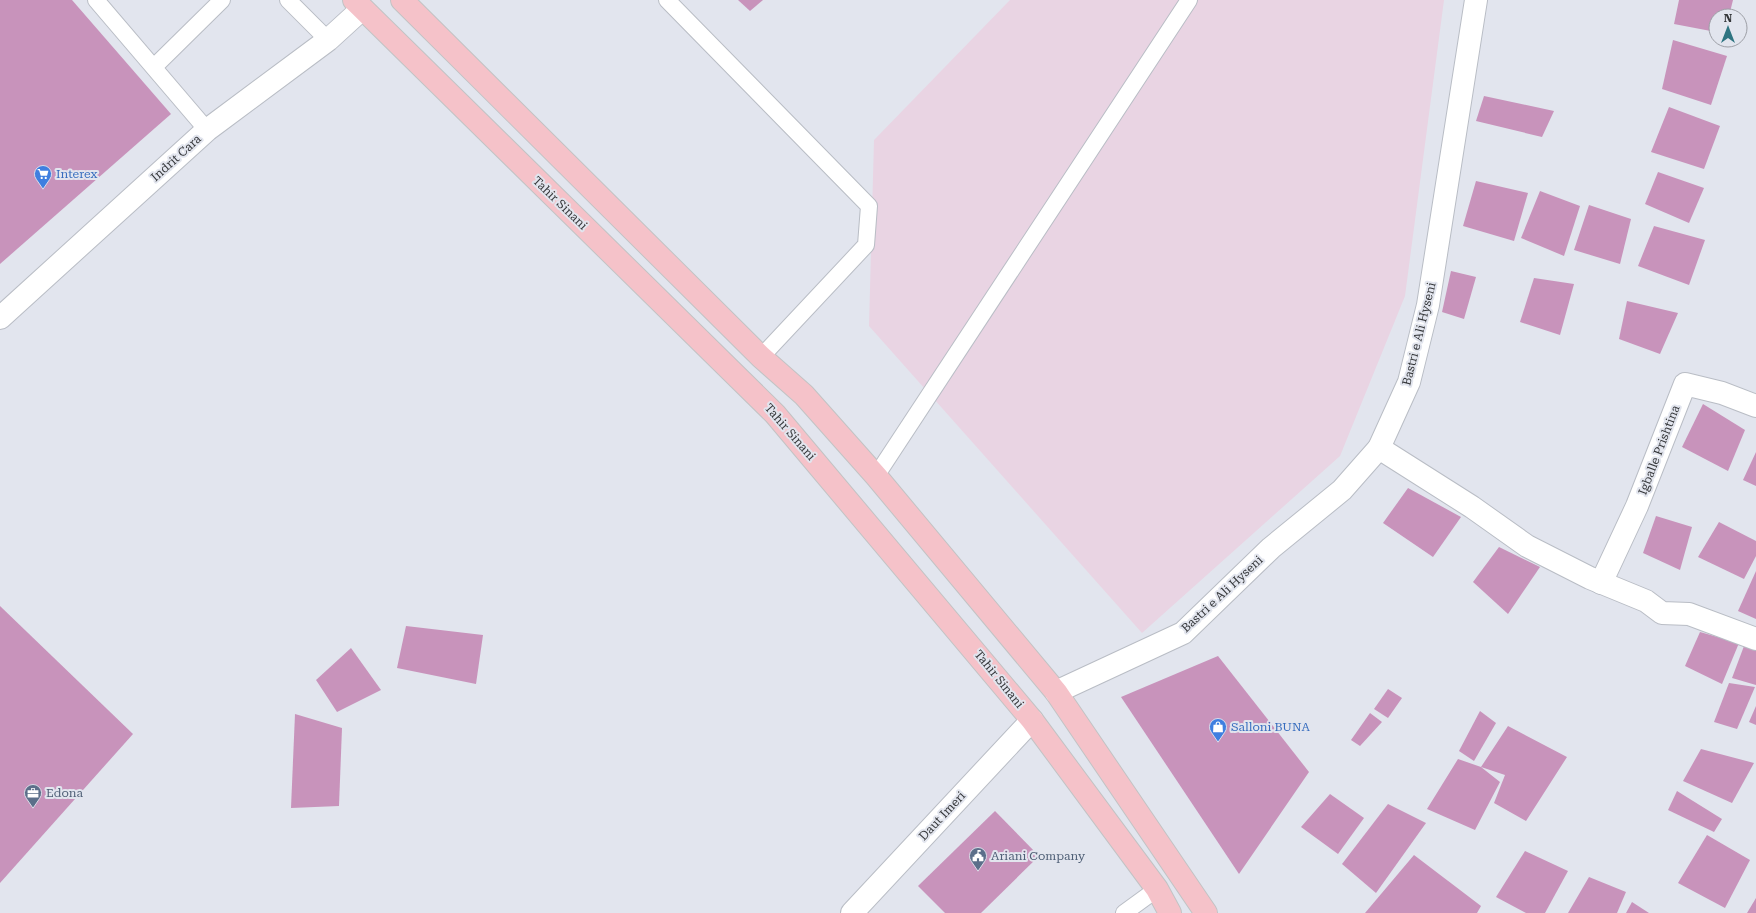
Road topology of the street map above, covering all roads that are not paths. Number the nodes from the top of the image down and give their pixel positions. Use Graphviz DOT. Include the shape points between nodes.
graph roads {
  1 [pos="96,0"];
  2 [pos="222,0"];
  3 [pos="288,0"];
  4 [pos="402,0"];
  5 [pos="667,0"];
  6 [pos="1189,0"];
  7 [pos="1476,0"];
  8 [pos="358,5"];
  9 [pos="328,40"];
  10 [pos="154,67"];
  11 [pos="207,130"];
  12 [pos="0,318"];
  13 [pos="761,357"];
  14 [pos="1756,406"];
  15 [pos="1379,448"];
  16 [pos="876,476"];
  17 [pos="1601,584"];
  18 [pos="1756,639"];
  19 [pos="1056,692"];
  20 [pos="1032,720"];
  21 [pos="1157,889"];
  22 [pos="852,913"];
  23 [pos="1124,913"];
  24 [pos="1170,913"];
  25 [pos="1206,913"];
  1 -- 10 [label="lane"];
  2 -- 10 [label="lane"];
  3 -- 9 [label="lane"];
  4 -- 13 [label="main road"];
  5 -- 13 [label="lane" via="869,206 866,245"];
  6 -- 16 [label="lane"];
  7 -- 15 [label="street, Bastri e Ali Hyseni" via="1428,305 1409,382"];
  8 -- 9 [label="street, Indrit Cara"];
  8 -- 20 [label="main road, Tahir Sinani" via="775,414"];
  9 -- 11 [label="street, Indrit Cara"];
  10 -- 11 [label="lane"];
  11 -- 12 [label="street, Indrit Cara"];
  13 -- 16 [label="main road" via="804,395"];
  14 -- 17 [label="street, Igballe Prishtina" via="1722,393 1684,384 1637,506"];
  15 -- 17 [label="street" via="1472,507 1527,546"];
  15 -- 19 [label="street, Bastri e Ali Hyseni" via="1342,490 1271,548 1183,633"];
  16 -- 19 [label="main road"];
  17 -- 18 [label="street" via="1646,601 1662,613 1689,614"];
  19 -- 25 [label="main road"];
  20 -- 21 [label="main road, Tahir Sinani"];
  20 -- 22 [label="street, Daut Imeri"];
  21 -- 23 [label="lane"];
  21 -- 24 [label="main road, Tahir Sinani"];
}
